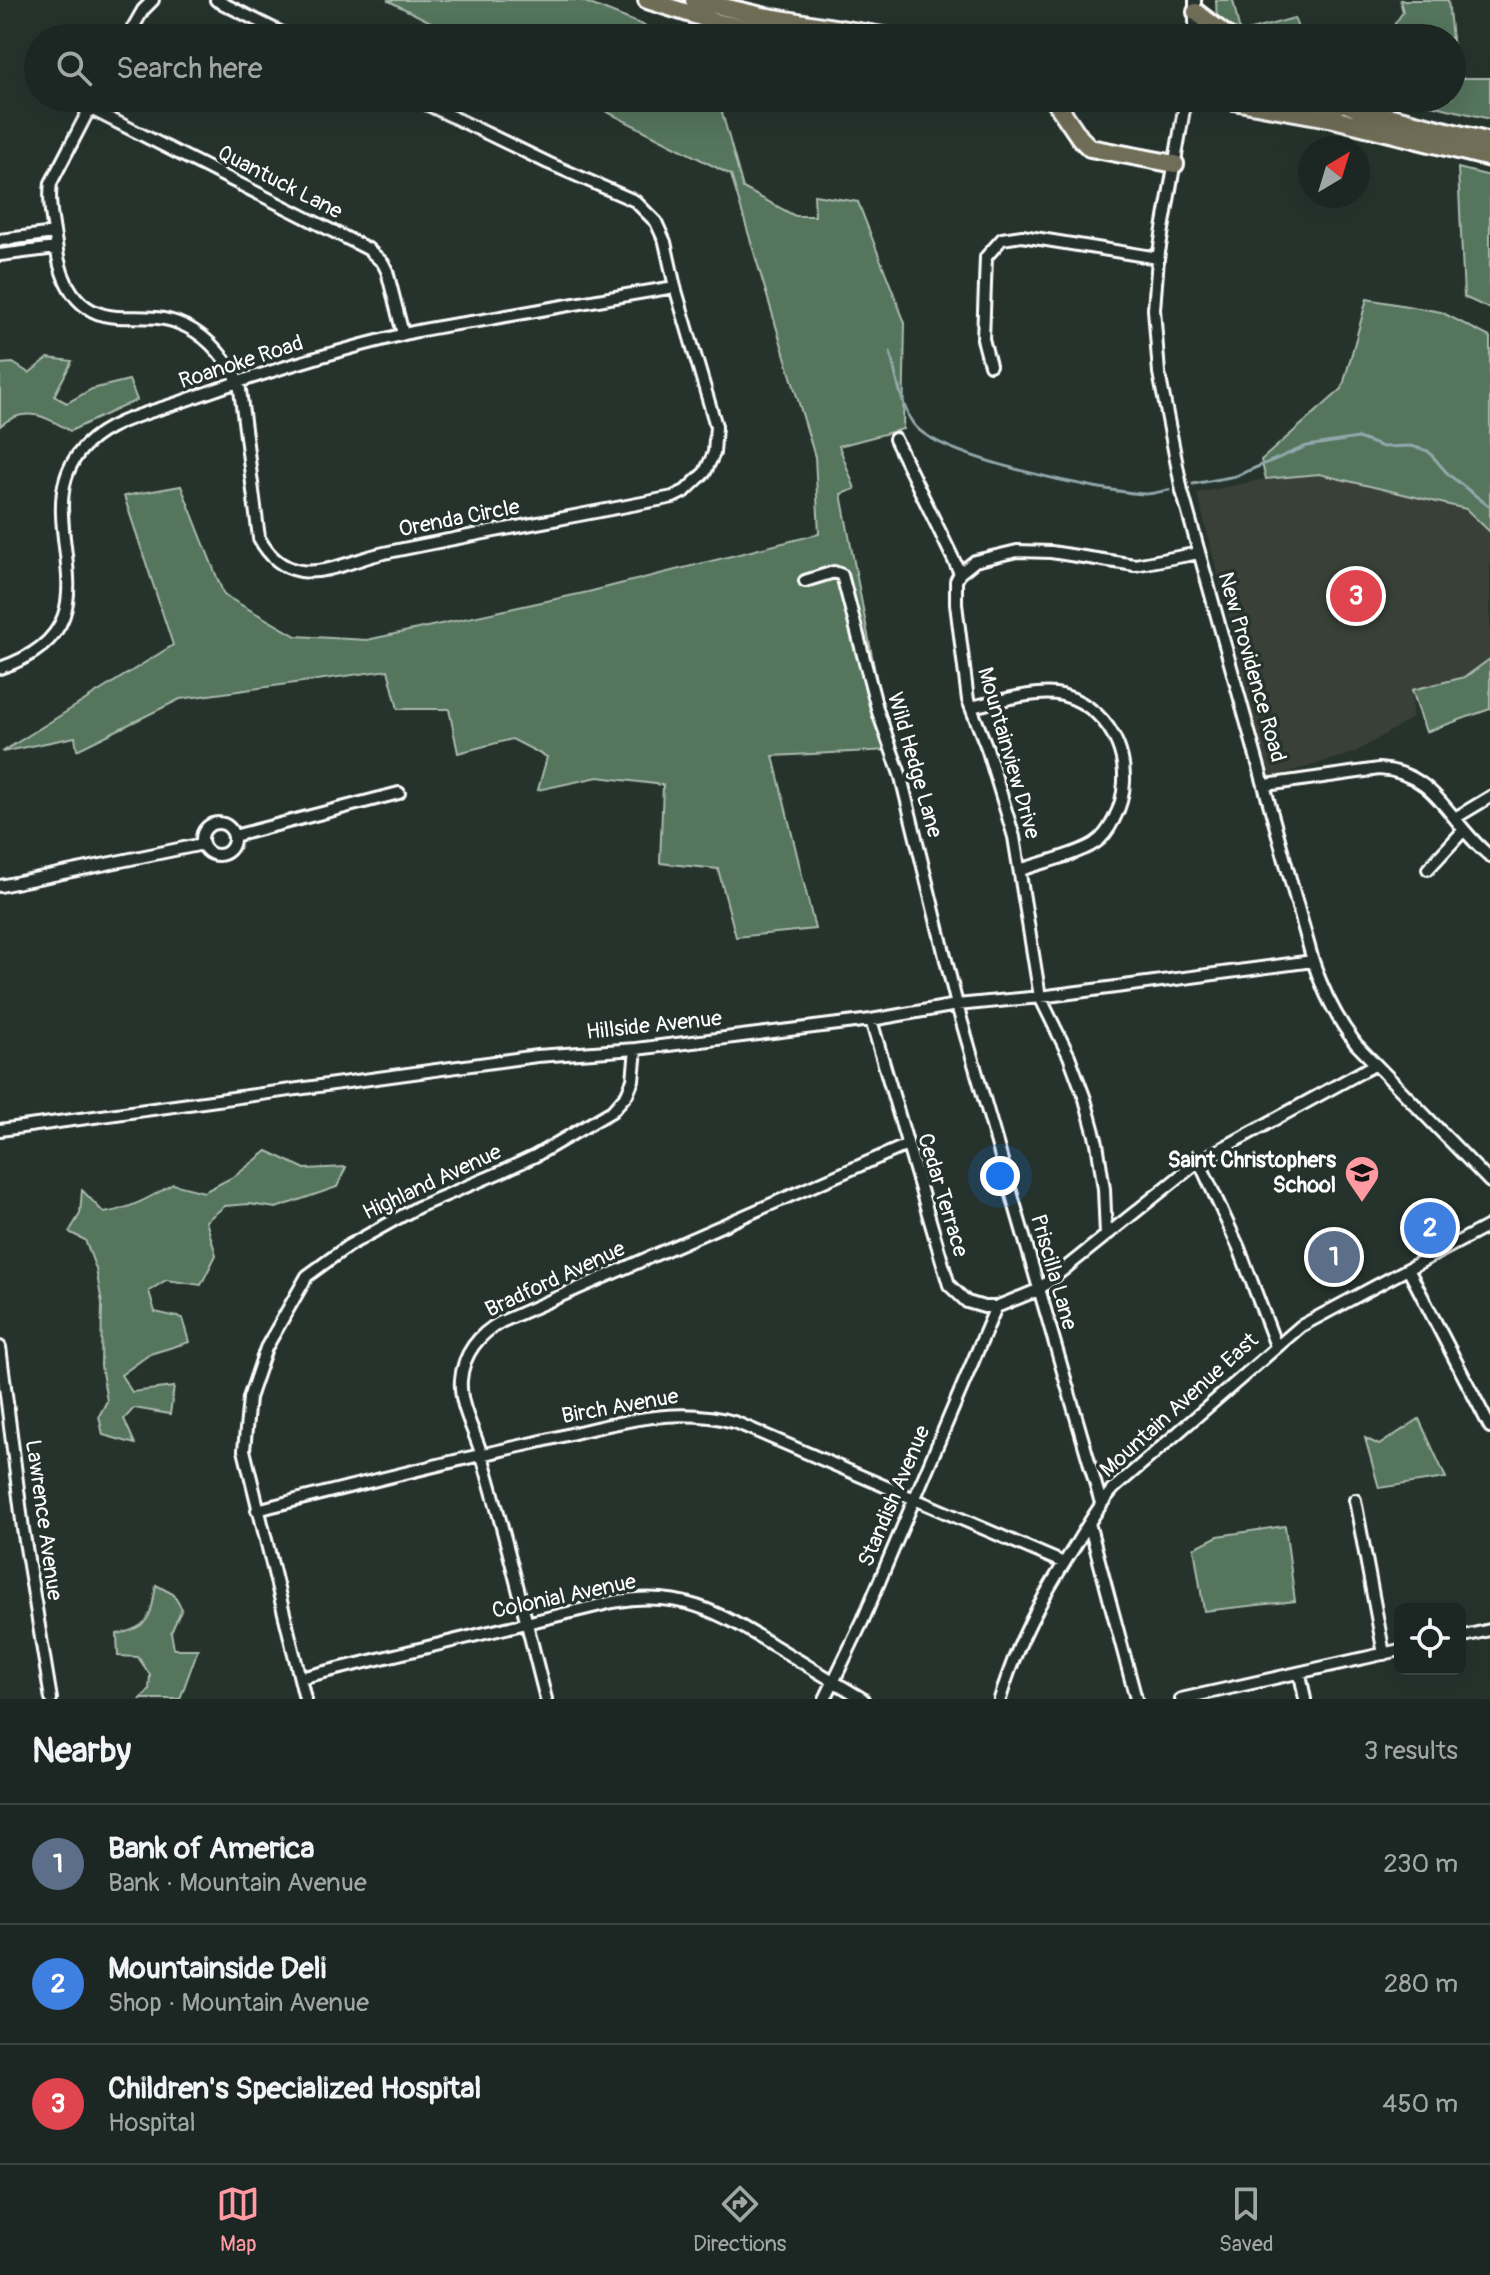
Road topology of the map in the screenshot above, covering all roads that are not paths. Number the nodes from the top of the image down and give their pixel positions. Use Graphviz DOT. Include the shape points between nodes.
graph roads {
  1 [pos="153,0"];
  2 [pos="216,0"];
  3 [pos="647,0"];
  4 [pos="694,0"];
  5 [pos="1196,6"];
  6 [pos="135,24"];
  7 [pos="264,24"];
  8 [pos="725,24"];
  9 [pos="810,24"];
  10 [pos="1215,24"];
  11 [pos="87,112"];
  12 [pos="109,112"];
  13 [pos="444,112"];
  14 [pos="1062,112"];
  15 [pos="1184,112"];
  16 [pos="1295,112"];
  17 [pos="1372,112"];
  18 [pos="1490,142"];
  19 [pos="1490,158"];
  20 [pos="1175,164"];
  21 [pos="54,233"];
  22 [pos="0,240"];
  23 [pos="56,248"];
  24 [pos="0,255"];
  25 [pos="1158,258"];
  26 [pos="675,287"];
  27 [pos="403,334"];
  28 [pos="990,365"];
  29 [pos="239,382"];
  30 [pos="895,439"];
  31 [pos="1199,553"];
  32 [pos="960,573"];
  33 [pos="805,581"];
  34 [pos="0,668"];
  35 [pos="971,707"];
  36 [pos="1266,785"];
  37 [pos="399,793"];
  38 [pos="1490,797"];
  39 [pos="1455,818"];
  40 [pos="1464,830"];
  41 [pos="234,836"];
  42 [pos="203,844"];
  43 [pos="1490,856"];
  44 [pos="1428,869"];
  45 [pos="1020,870"];
  46 [pos="0,886"];
  47 [pos="1313,961"];
  48 [pos="1040,997"];
  49 [pos="957,1005"];
  50 [pos="871,1020"];
  51 [pos="636,1049"];
  52 [pos="1374,1065"];
  53 [pos="0,1130"];
  54 [pos="907,1145"];
  55 [pos="1199,1161"];
  56 [pos="1490,1182"];
  57 [pos="1490,1225"];
  58 [pos="1106,1235"];
  59 [pos="1408,1269"];
  60 [pos="1038,1290"];
  61 [pos="996,1307"];
  62 [pos="1276,1346"];
  63 [pos="0,1347"];
  64 [pos="1490,1427"];
  65 [pos="482,1454"];
  66 [pos="915,1499"];
  67 [pos="1355,1500"];
  68 [pos="1101,1503"];
  69 [pos="257,1510"];
  70 [pos="1089,1523"];
  71 [pos="1064,1563"];
  72 [pos="527,1624"];
  73 [pos="1490,1630"];
  74 [pos="1466,1636"];
  75 [pos="1394,1652"];
  76 [pos="1384,1654"];
  77 [pos="1300,1674"];
  78 [pos="300,1678"];
  79 [pos="835,1682"];
  80 [pos="51,1699"];
  81 [pos="305,1699"];
  82 [pos="546,1699"];
  83 [pos="825,1699"];
  84 [pos="863,1699"];
  85 [pos="1000,1699"];
  86 [pos="1136,1699"];
  87 [pos="1181,1699"];
  88 [pos="1305,1699"];
  1 -- 6 [label="street"];
  2 -- 7 [label="street"];
  3 -- 8 [label="highway"];
  4 -- 9 [label="highway"];
  5 -- 10 [label="highway"];
  11 -- 21 [label="street, Orenda Circle" via="53,176 49,194"];
  12 -- 27 [label="street, Quantuck Lane" via="368,249 387,271"];
  13 -- 26 [label="street, Orenda Circle" via="641,205 660,228"];
  14 -- 20 [label="highway" via="1090,148"];
  15 -- 20 [label="street, New Providence Road"];
  16 -- 19 [label="highway"];
  17 -- 18 [label="highway"];
  20 -- 25 [label="street, New Providence Road"];
  21 -- 22 [label="street"];
  21 -- 23 [label="street, Orenda Circle"];
  23 -- 24 [label="street"];
  23 -- 29 [label="street, Orenda Circle" via="63,280 81,303 109,317 179,323 209,342"];
  25 -- 28 [label="street" via="1022,236 1002,239 986,257 983,339"];
  25 -- 31 [label="street, New Providence Road" via="1154,309 1159,373"];
  26 -- 27 [label="street, Roanoke Road"];
  26 -- 29 [label="street, Orenda Circle" via="717,440 705,472 673,497 299,571 271,556 259,538"];
  27 -- 29 [label="street, Roanoke Road"];
  29 -- 34 [label="street, Roanoke Road" via="112,427 83,448 68,471 61,497 69,576 63,616 37,651"];
  30 -- 32 [label="street"];
  31 -- 32 [label="street" via="1135,565 1017,551 975,561"];
  31 -- 36 [label="street, New Providence Road"];
  32 -- 35 [label="street, Mountainview Drive" via="956,604"];
  33 -- 49 [label="street, Wild Hedge Lane" via="834,572 842,575 901,777"];
  35 -- 45 [label="street, Mountainview Drive"];
  35 -- 45 [label="street" via="1049,693 1065,696 1101,717 1121,754 1122,799 1101,838"];
  36 -- 39 [label="street" via="1395,770 1421,782"];
  36 -- 47 [label="street, New Providence Road"];
  37 -- 41 [label="street"];
  38 -- 39 [label="street"];
  39 -- 40 [label="street"];
  40 -- 43 [label="street"];
  40 -- 44 [label="street"];
  41 -- 42 [label="street" via="224,853 214,854"];
  41 -- 42 [label="street" via="229,827 214,824 203,834"];
  42 -- 46 [label="street"];
  45 -- 48 [label="street, Mountainview Drive"];
  47 -- 48 [label="street, Hillside Avenue"];
  47 -- 52 [label="street, New Providence Road" via="1339,1022"];
  48 -- 49 [label="street, Hillside Avenue"];
  48 -- 58 [label="street, Mountainview Drive" via="1085,1099 1097,1143"];
  49 -- 50 [label="street, Hillside Avenue"];
  49 -- 60 [label="street, Priscilla Lane"];
  50 -- 51 [label="street, Hillside Avenue"];
  50 -- 54 [label="street, Cedar Terrace"];
  51 -- 53 [label="street, Hillside Avenue" via="537,1056"];
  51 -- 69 [label="street, Highland Avenue" via="633,1080 612,1111 501,1172 370,1232 307,1276 266,1348 249,1398 244,1450"];
  52 -- 55 [label="street"];
  52 -- 56 [label="street, New Providence Road"];
  54 -- 61 [label="street, Cedar Terrace" via="949,1285 975,1306"];
  54 -- 65 [label="street, Bradford Avenue" via="495,1325 470,1351 461,1378 464,1405"];
  55 -- 58 [label="street"];
  55 -- 62 [label="street"];
  57 -- 59 [label="street, Mountain Avenue East"];
  58 -- 60 [label="street"];
  59 -- 62 [label="street, Mountain Avenue East" via="1309,1321"];
  59 -- 64 [label="street"];
  60 -- 61 [label="street"];
  60 -- 68 [label="street, Priscilla Lane"];
  61 -- 66 [label="street, Standish Avenue"];
  62 -- 68 [label="street, Mountain Avenue East"];
  63 -- 80 [label="street, Lawrence Avenue"];
  65 -- 66 [label="street, Birch Avenue" via="651,1417 704,1415 737,1423"];
  65 -- 69 [label="street, Birch Avenue"];
  65 -- 72 [label="street, Bradford Avenue"];
  66 -- 71 [label="street, Birch Avenue"];
  66 -- 79 [label="street, Standish Avenue"];
  67 -- 76 [label="street"];
  68 -- 70 [label="street, Mountain Avenue East"];
  69 -- 78 [label="street, Highland Avenue"];
  70 -- 71 [label="street, Mountain Avenue East"];
  70 -- 86 [label="street"];
  71 -- 85 [label="street, Mountain Avenue East" via="1024,1632"];
  72 -- 78 [label="street, Colonial Avenue"];
  72 -- 79 [label="street, Colonial Avenue" via="629,1599 679,1600 725,1617"];
  72 -- 82 [label="street, Bradford Avenue"];
  73 -- 74 [label="street"];
  75 -- 76 [label="street"];
  76 -- 77 [label="street"];
  77 -- 87 [label="street"];
  77 -- 88 [label="street"];
  78 -- 81 [label="street, Highland Avenue"];
  79 -- 83 [label="street, Standish Avenue"];
  79 -- 84 [label="street, Colonial Avenue"];
}
